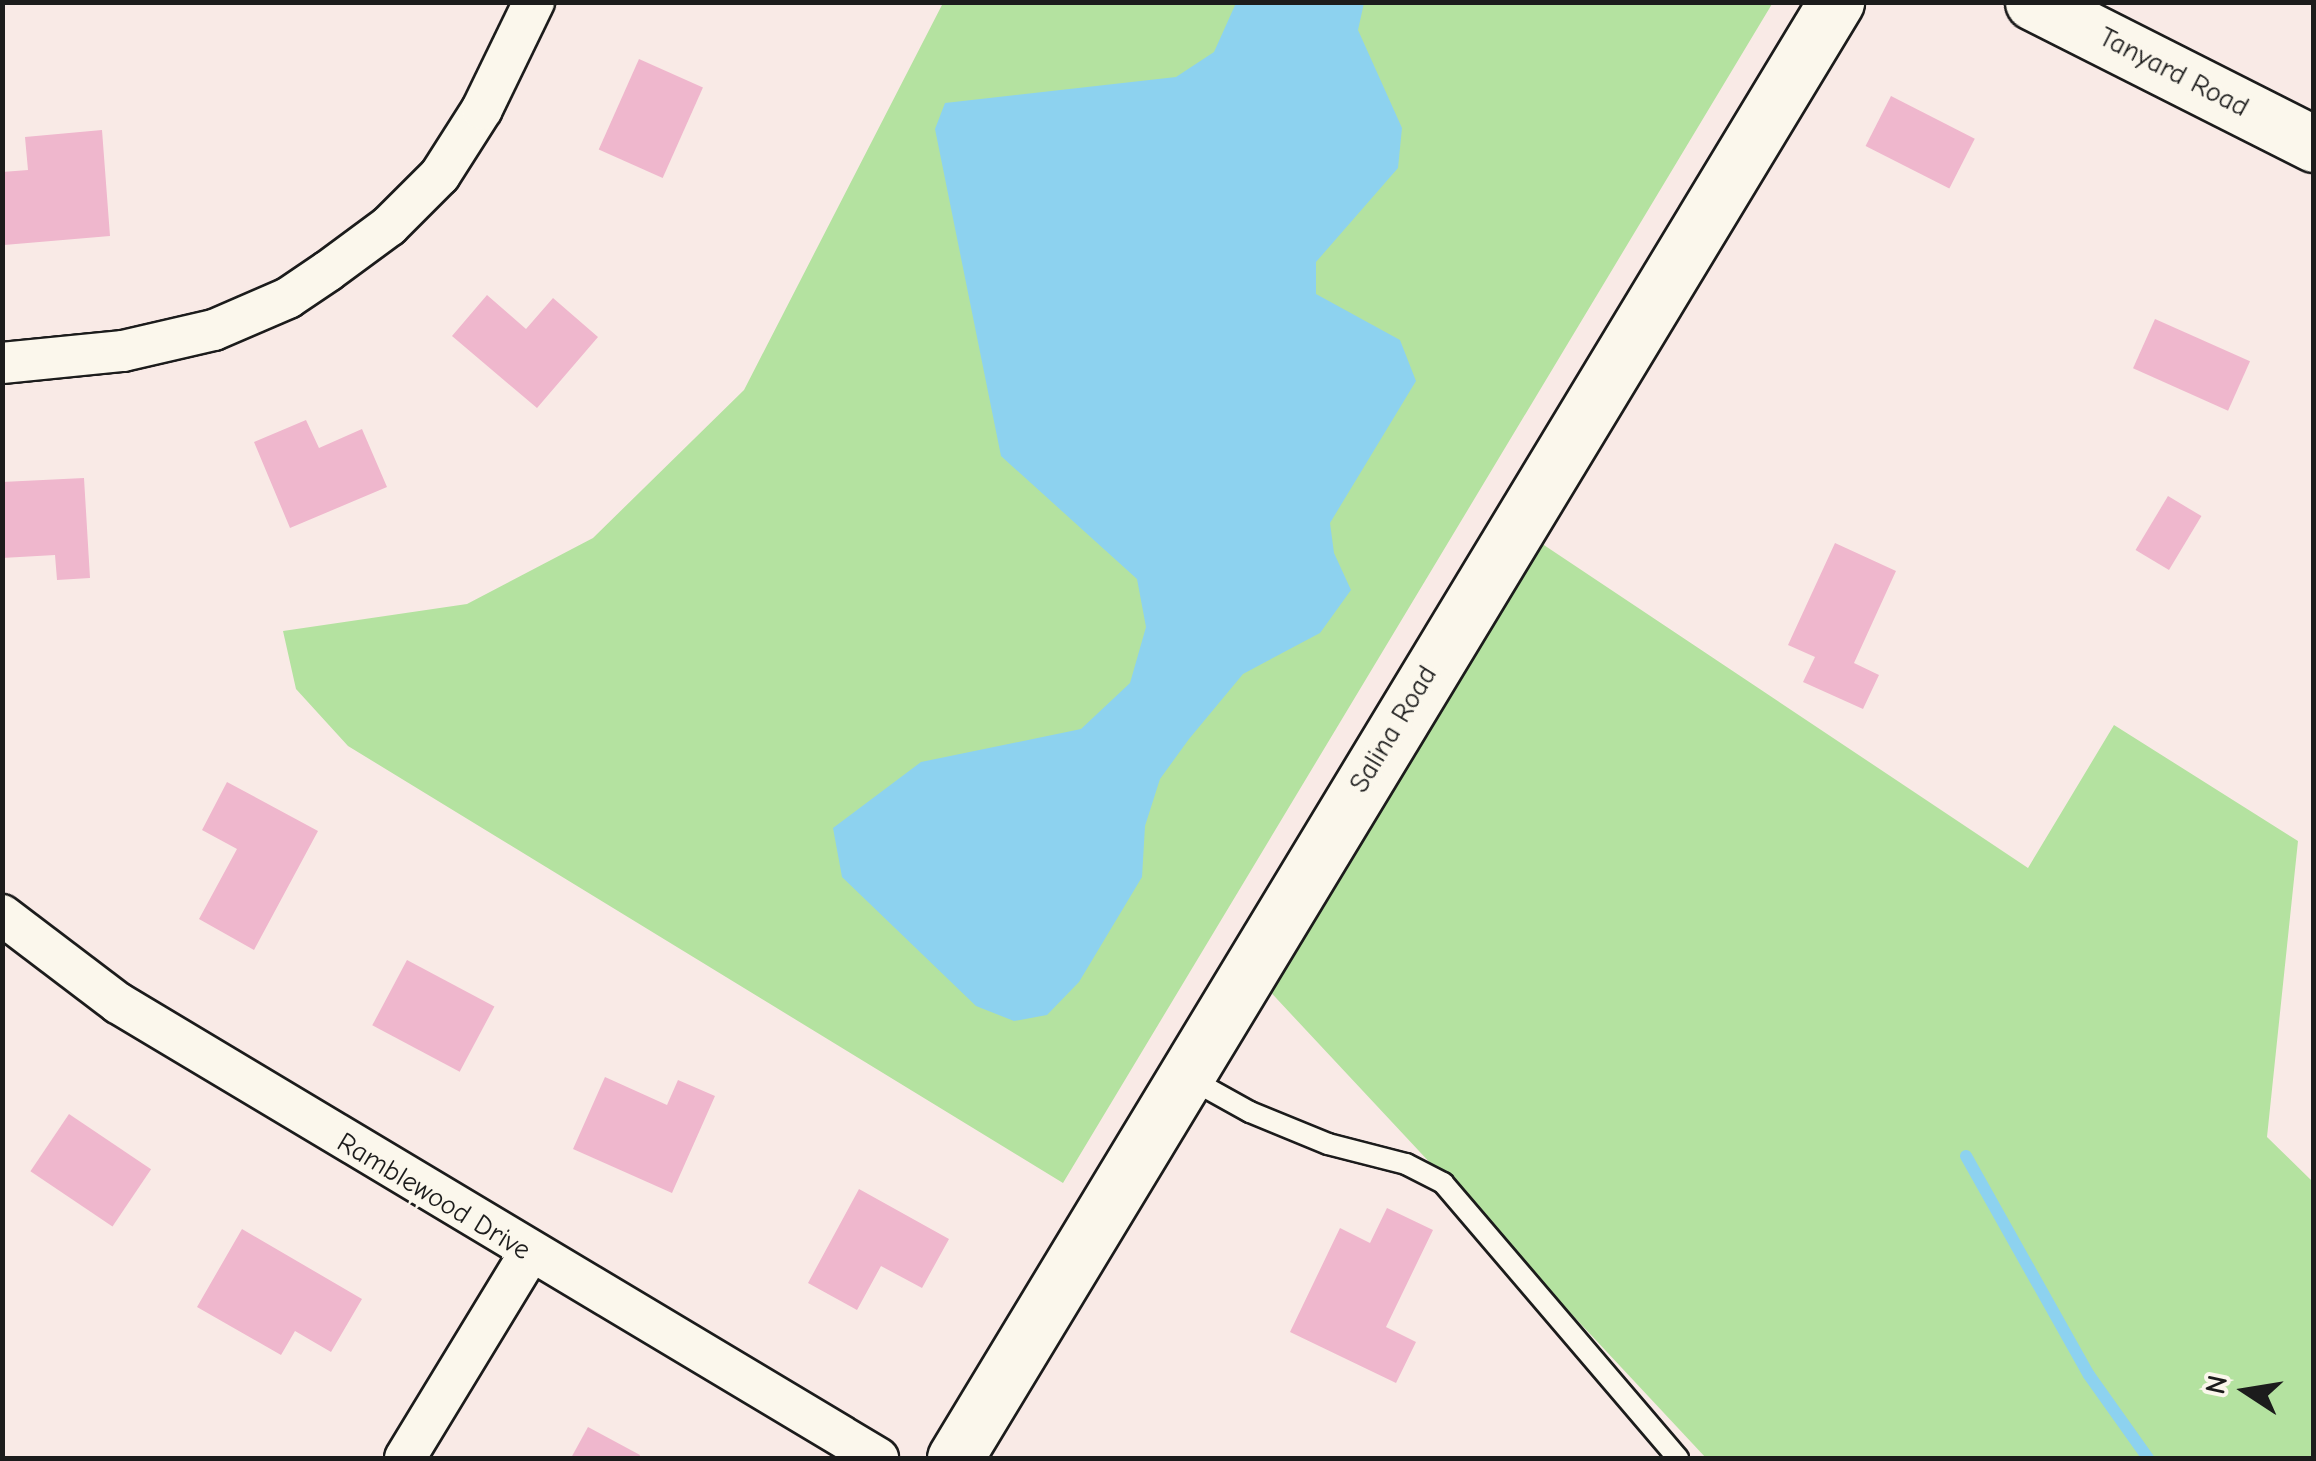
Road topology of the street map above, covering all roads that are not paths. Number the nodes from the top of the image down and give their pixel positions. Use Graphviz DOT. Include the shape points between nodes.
graph roads {
  1 [pos="534,2"];
  2 [pos="1836,2"];
  3 [pos="2033,2"];
  4 [pos="2314,144"];
  5 [pos="2,363"];
  6 [pos="2,915"];
  7 [pos="1185,1076"];
  8 [pos="529,1254"];
  9 [pos="405,1458"];
  10 [pos="878,1458"];
  11 [pos="955,1458"];
  12 [pos="1678,1458"];
  1 -- 5 [label="street" via="482,110 440,175 389,226 315,280 256,315 201,333 123,351"];
  2 -- 7 [label="street, Salina Road"];
  3 -- 4 [label="street, Tanyard Road"];
  6 -- 8 [label="street, Ramblewood Drive" via="118,1003"];
  7 -- 11 [label="street, Salina Road"];
  7 -- 12 [label="lane" via="1281,1125 1406,1164 1443,1184"];
  8 -- 9 [label="street"];
  8 -- 10 [label="street, Ramblewood Drive"];
}
